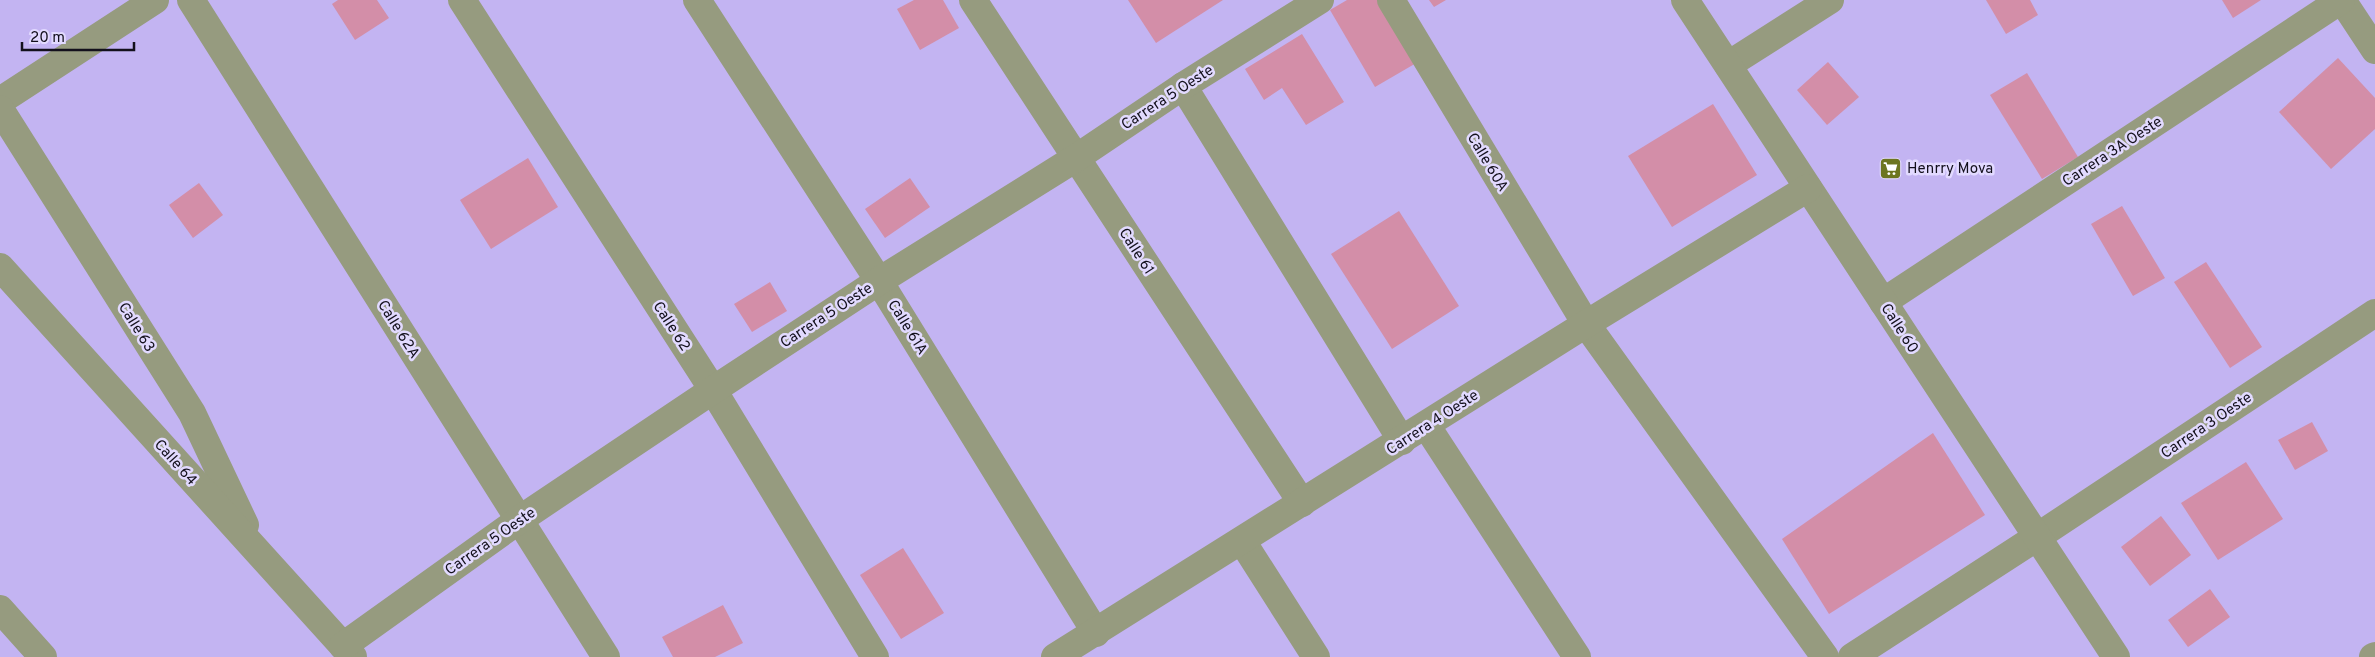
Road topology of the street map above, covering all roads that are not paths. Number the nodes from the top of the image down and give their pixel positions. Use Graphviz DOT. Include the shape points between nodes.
graph roads {
  1 [pos="155,0"];
  2 [pos="191,0"];
  3 [pos="462,0"];
  4 [pos="696,0"];
  5 [pos="973,0"];
  6 [pos="1320,0"];
  7 [pos="1391,0"];
  8 [pos="1685,0"];
  9 [pos="1830,0"];
  10 [pos="2342,0"];
  11 [pos="2375,50"];
  12 [pos="1728,65"];
  13 [pos="1183,86"];
  14 [pos="0,102"];
  15 [pos="0,109"];
  16 [pos="1076,158"];
  17 [pos="1808,188"];
  18 [pos="0,267"];
  19 [pos="879,281"];
  20 [pos="1883,302"];
  21 [pos="2375,313"];
  22 [pos="1586,324"];
  23 [pos="713,390"];
  24 [pos="1426,425"];
  25 [pos="1402,441"];
  26 [pos="1302,503"];
  27 [pos="519,520"];
  28 [pos="2037,537"];
  29 [pos="1242,540"];
  30 [pos="259,553"];
  31 [pos="0,610"];
  32 [pos="1096,633"];
  33 [pos="348,651"];
  34 [pos="43,657"];
  35 [pos="606,657"];
  36 [pos="875,657"];
  37 [pos="1056,657"];
  38 [pos="1316,657"];
  39 [pos="1576,657"];
  40 [pos="1826,657"];
  41 [pos="1852,657"];
  42 [pos="2116,657"];
  1 -- 14 [label="street"];
  2 -- 27 [label="street, Calle 62A"];
  3 -- 23 [label="street, Calle 62"];
  4 -- 19 [label="street, Calle 61A"];
  5 -- 16 [label="street, Calle 61"];
  6 -- 13 [label="street, Carrera 5 Oeste"];
  7 -- 22 [label="street, Calle 60A"];
  8 -- 12 [label="street, Calle 60"];
  9 -- 12 [label="street"];
  10 -- 11 [label="street"];
  10 -- 20 [label="street, Carrera 3A Oeste"];
  12 -- 17 [label="street, Calle 60"];
  13 -- 16 [label="street, Carrera 5 Oeste"];
  13 -- 25 [label="street"];
  15 -- 30 [label="street, Calle 63" via="192,413"];
  16 -- 19 [label="street, Carrera 5 Oeste"];
  16 -- 26 [label="street, Calle 61"];
  17 -- 20 [label="street, Calle 60"];
  17 -- 22 [label="street, Carrera 4 Oeste"];
  18 -- 30 [label="street, Calle 64"];
  19 -- 23 [label="street, Carrera 5 Oeste"];
  19 -- 32 [label="street, Calle 61A"];
  20 -- 28 [label="street, Calle 60"];
  21 -- 28 [label="street, Carrera 3 Oeste"];
  22 -- 24 [label="street, Carrera 4 Oeste"];
  22 -- 40 [label="street, Calle 60A"];
  23 -- 27 [label="street, Carrera 5 Oeste"];
  23 -- 36 [label="street, Calle 62"];
  24 -- 25 [label="street, Carrera 4 Oeste"];
  24 -- 39 [label="street"];
  25 -- 26 [label="street, Carrera 4 Oeste"];
  26 -- 29 [label="street, Carrera 4 Oeste"];
  27 -- 33 [label="street, Carrera 5 Oeste"];
  27 -- 35 [label="street, Calle 62A"];
  28 -- 41 [label="street, Carrera 3 Oeste"];
  28 -- 42 [label="street, Calle 60"];
  29 -- 32 [label="street, Carrera 4 Oeste"];
  29 -- 38 [label="street"];
  30 -- 33 [label="street, Calle 64"];
  31 -- 34 [label="street"];
  32 -- 37 [label="street, Carrera 4 Oeste"];
}
